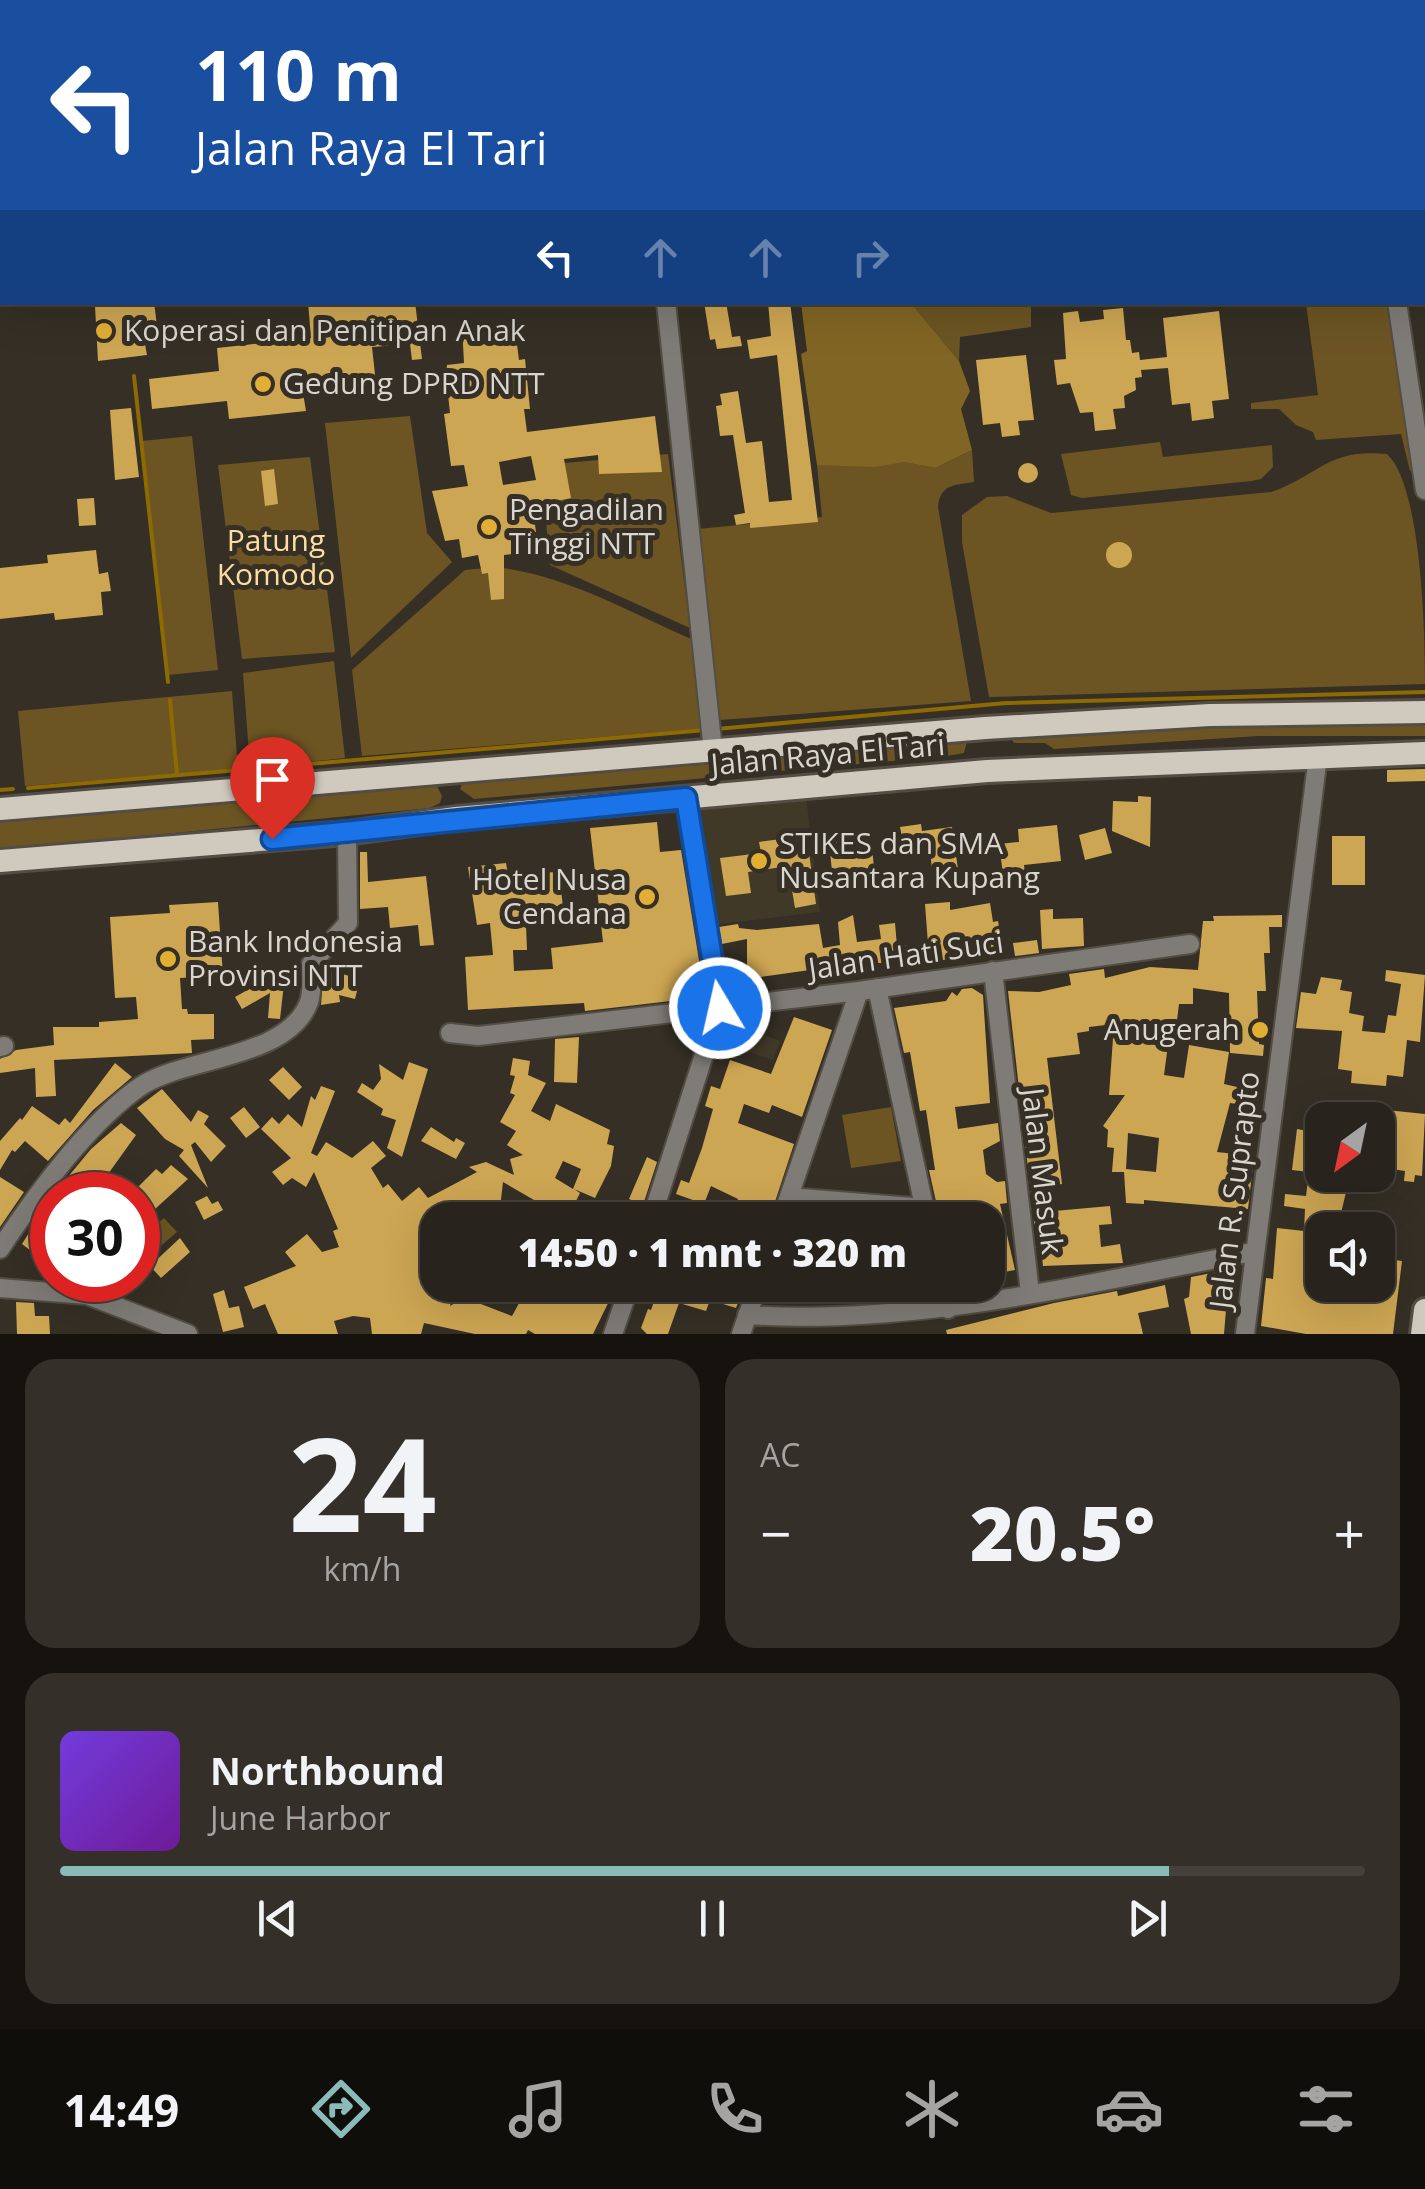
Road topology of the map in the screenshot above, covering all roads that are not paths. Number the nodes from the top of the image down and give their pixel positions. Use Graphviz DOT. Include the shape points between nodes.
graph roads {
  1 [pos="666,305"];
  2 [pos="1397,305"];
  3 [pos="1425,490"];
  4 [pos="1425,712"];
  5 [pos="985,728"];
  6 [pos="712,738"];
  7 [pos="1425,753"];
  8 [pos="1318,756"];
  9 [pos="987,770"];
  10 [pos="455,774"];
  11 [pos="686,798"];
  12 [pos="0,809"];
  13 [pos="456,818"];
  14 [pos="347,833"];
  15 [pos="0,860"];
  16 [pos="1190,944"];
  17 [pos="992,972"];
  18 [pos="868,989"];
  19 [pos="720,1008"];
  20 [pos="450,1032"];
  21 [pos="789,1197"];
  22 [pos="658,1202"];
  23 [pos="787,1202"];
  24 [pos="829,1202"];
  25 [pos="923,1202"];
  26 [pos="0,1248"];
  27 [pos="1253,1252"];
  28 [pos="0,1288"];
  29 [pos="1030,1294"];
  30 [pos="624,1302"];
  31 [pos="752,1302"];
  32 [pos="946,1302"];
  33 [pos="948,1309"];
  34 [pos="1425,1310"];
  35 [pos="747,1315"];
  36 [pos="188,1334"];
  37 [pos="614,1334"];
  38 [pos="742,1334"];
  39 [pos="1245,1334"];
  40 [pos="1422,1334"];
  1 -- 6 [label="street"];
  2 -- 3 [label="street"];
  4 -- 5 [label="main road, Jalan Raya El Tari"];
  5 -- 6 [label="main road, Jalan Raya El Tari"];
  5 -- 9 [label="main road"];
  6 -- 10 [label="main road, Jalan Raya El Tari"];
  7 -- 8 [label="main road, Jalan Raya El Tari"];
  8 -- 9 [label="main road, Jalan Raya El Tari"];
  8 -- 27 [label="street, Jalan R. Suprapto"];
  9 -- 11 [label="main road, Jalan Raya El Tari"];
  10 -- 12 [label="main road, Jalan Raya El Tari"];
  10 -- 13 [label="main road"];
  11 -- 13 [label="main road, Jalan Raya El Tari"];
  11 -- 19 [label="street"];
  13 -- 14 [label="main road, Jalan Raya El Tari"];
  14 -- 15 [label="main road, Jalan Raya El Tari"];
  14 -- 26 [label="street" via="348,923 310,964 311,1000 300,1017 247,1049 138,1088 38,1194"];
  16 -- 17 [label="street, Jalan Hati Suci"];
  17 -- 18 [label="street, Jalan Hati Suci"];
  17 -- 29 [label="street, Jalan Masuk"];
  18 -- 19 [label="street, Jalan Hati Suci"];
  18 -- 21 [label="street"];
  18 -- 25 [label="street"];
  19 -- 20 [label="street, Jalan Hati Suci" via="478,1036"];
  19 -- 22 [label="street"];
  21 -- 23 [label="street"];
  21 -- 24 [label="street"];
  27 -- 29 [label="street"];
  27 -- 39 [label="street, Jalan R. Suprapto"];
  28 -- 36 [label="street" via="88,1295"];
  29 -- 33 [label="street, Jalan Masuk"];
  30 -- 37 [label="street"];
  31 -- 35 [label="street"];
  32 -- 33 [label="street"];
  33 -- 35 [label="street, Jalan Masuk" via="811,1319"];
  34 -- 40 [label="main road"];
  35 -- 38 [label="street"];
}
